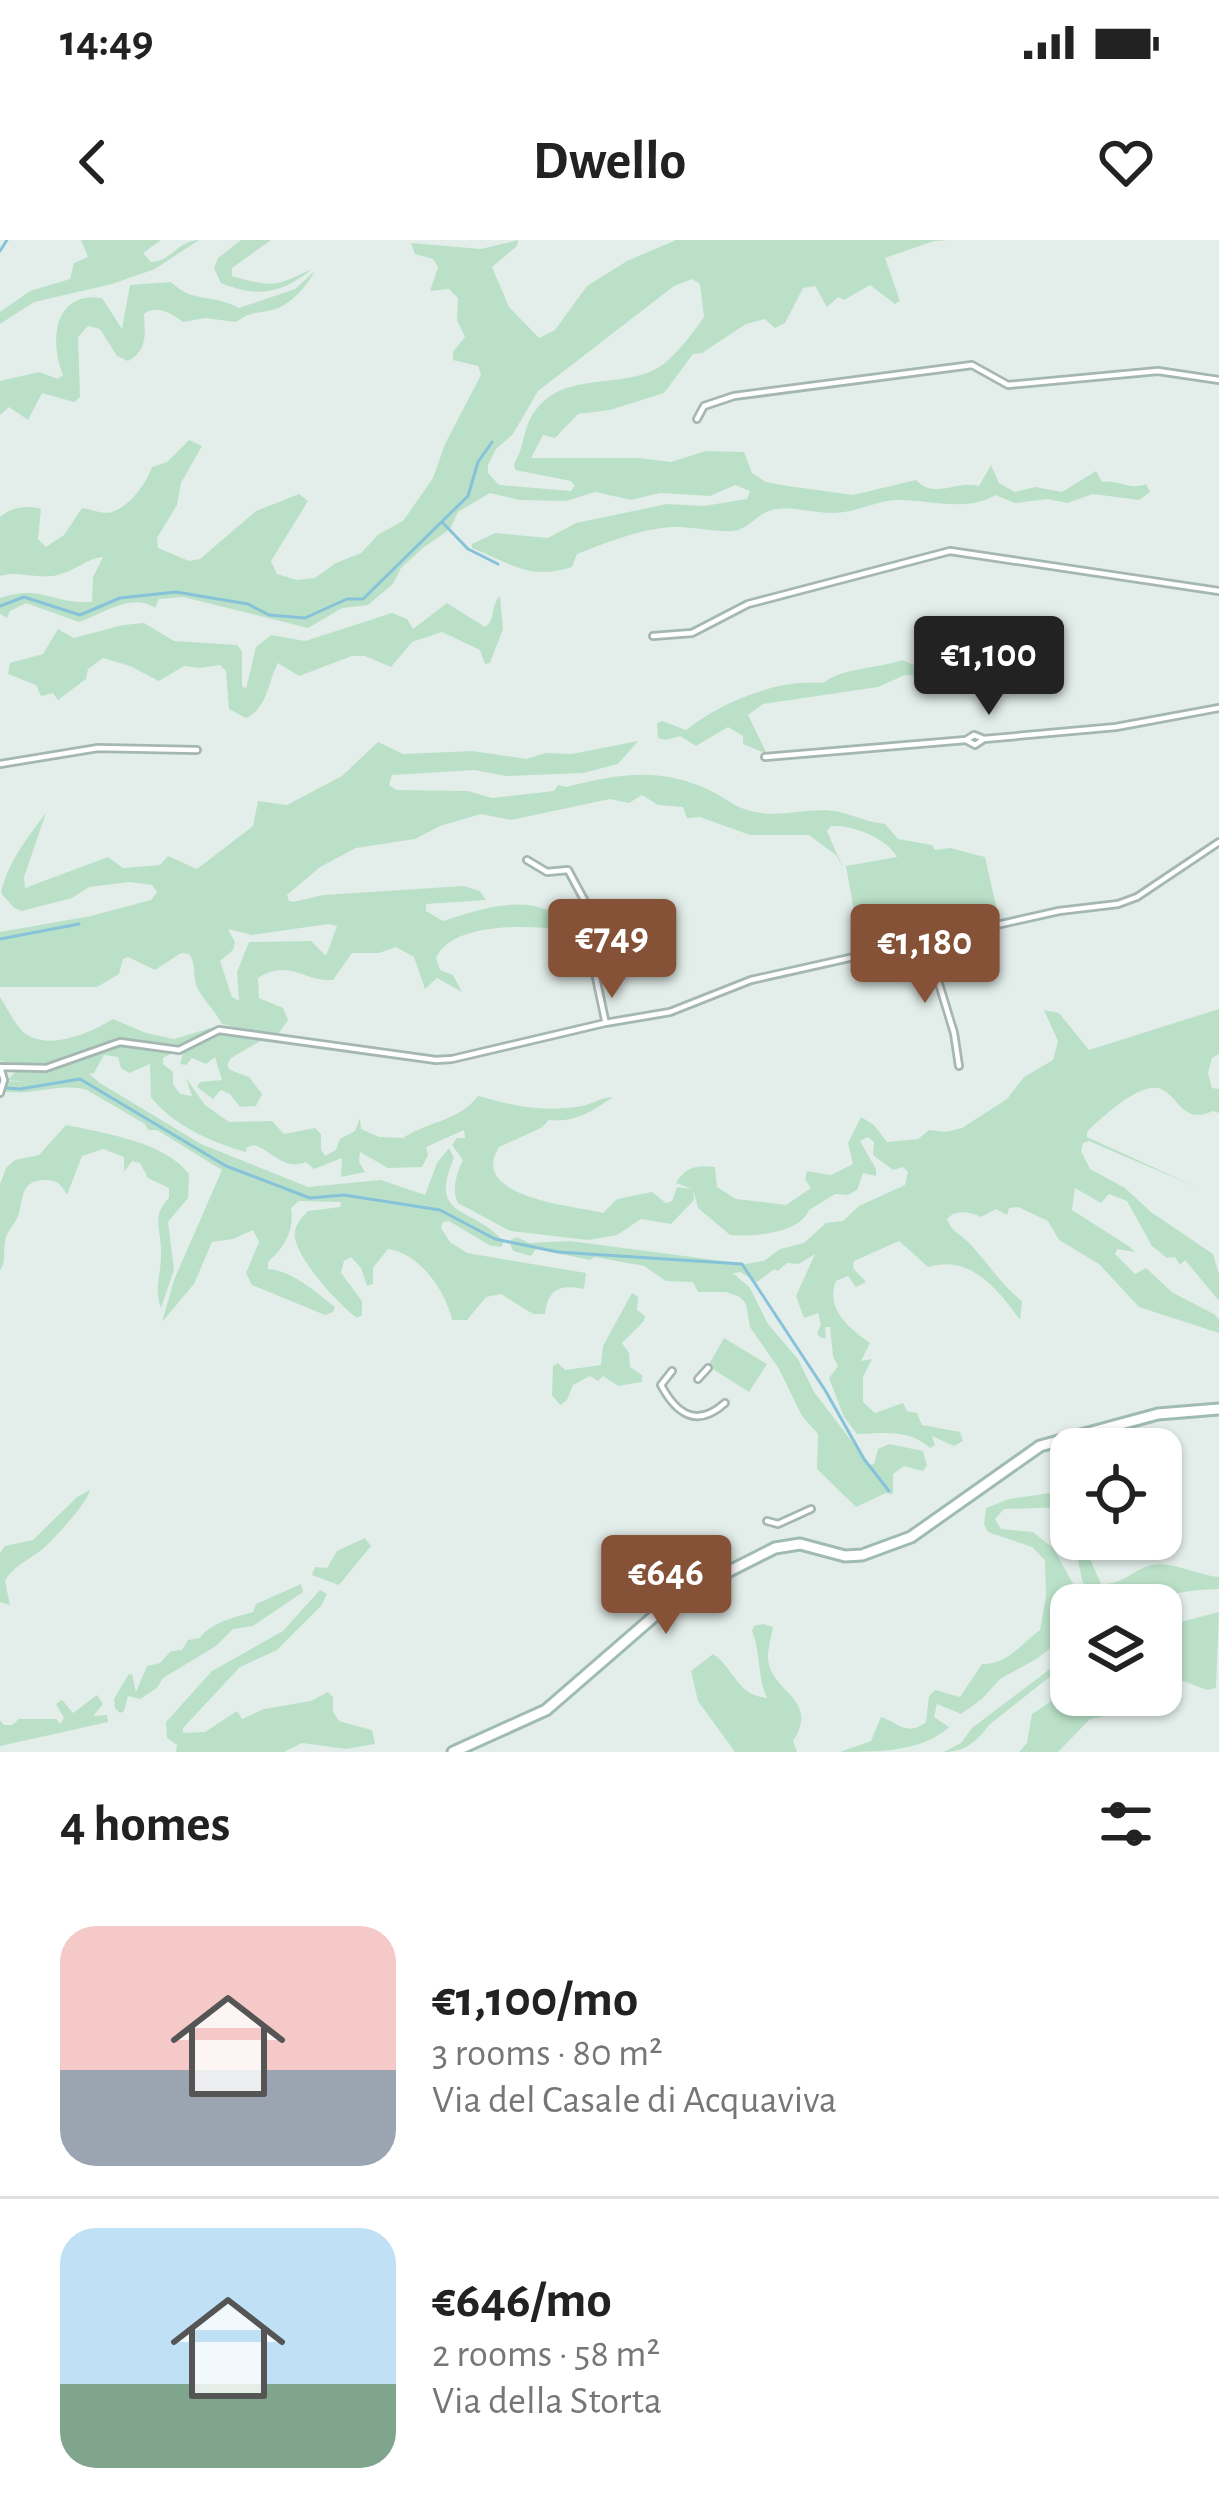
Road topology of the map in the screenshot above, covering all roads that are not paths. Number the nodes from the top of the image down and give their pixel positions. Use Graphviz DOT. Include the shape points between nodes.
graph roads {
  1 [pos="1219,380"];
  2 [pos="697,419"];
  3 [pos="1219,591"];
  4 [pos="652,636"];
  5 [pos="1219,708"];
  6 [pos="197,750"];
  7 [pos="765,757"];
  8 [pos="0,764"];
  9 [pos="1219,842"];
  10 [pos="527,860"];
  11 [pos="926,941"];
  12 [pos="605,1023"];
  13 [pos="958,1066"];
  14 [pos="0,1067"];
  15 [pos="14,1068"];
  16 [pos="2,1087"];
  17 [pos="708,1369"];
  18 [pos="672,1372"];
  19 [pos="698,1379"];
  20 [pos="725,1403"];
  21 [pos="1219,1409"];
  22 [pos="811,1509"];
  23 [pos="767,1521"];
  24 [pos="452,1752"];
  1 -- 2 [label="street" via="1158,370 1008,385 975,365 734,396 704,406"];
  3 -- 4 [label="street" via="950,550 748,604 692,633"];
  5 -- 7 [label="street" via="1116,727"];
  6 -- 8 [label="street" via="98,748"];
  9 -- 11 [label="street" via="1124,902"];
  10 -- 12 [label="street" via="547,872 568,870 585,899"];
  11 -- 12 [label="street"];
  11 -- 13 [label="street"];
  12 -- 15 [label="street" via="452,1059 217,1030 176,1051 120,1042 46,1068"];
  14 -- 15 [label="street"];
  14 -- 16 [label="street"];
  15 -- 16 [label="street"];
  17 -- 19 [label="street"];
  18 -- 20 [label="street" via="661,1384 680,1413 709,1416"];
  21 -- 24 [label="main road" via="1158,1414 1040,1446 911,1537 862,1555 776,1548 679,1596 546,1710"];
  22 -- 23 [label="street"];
}
